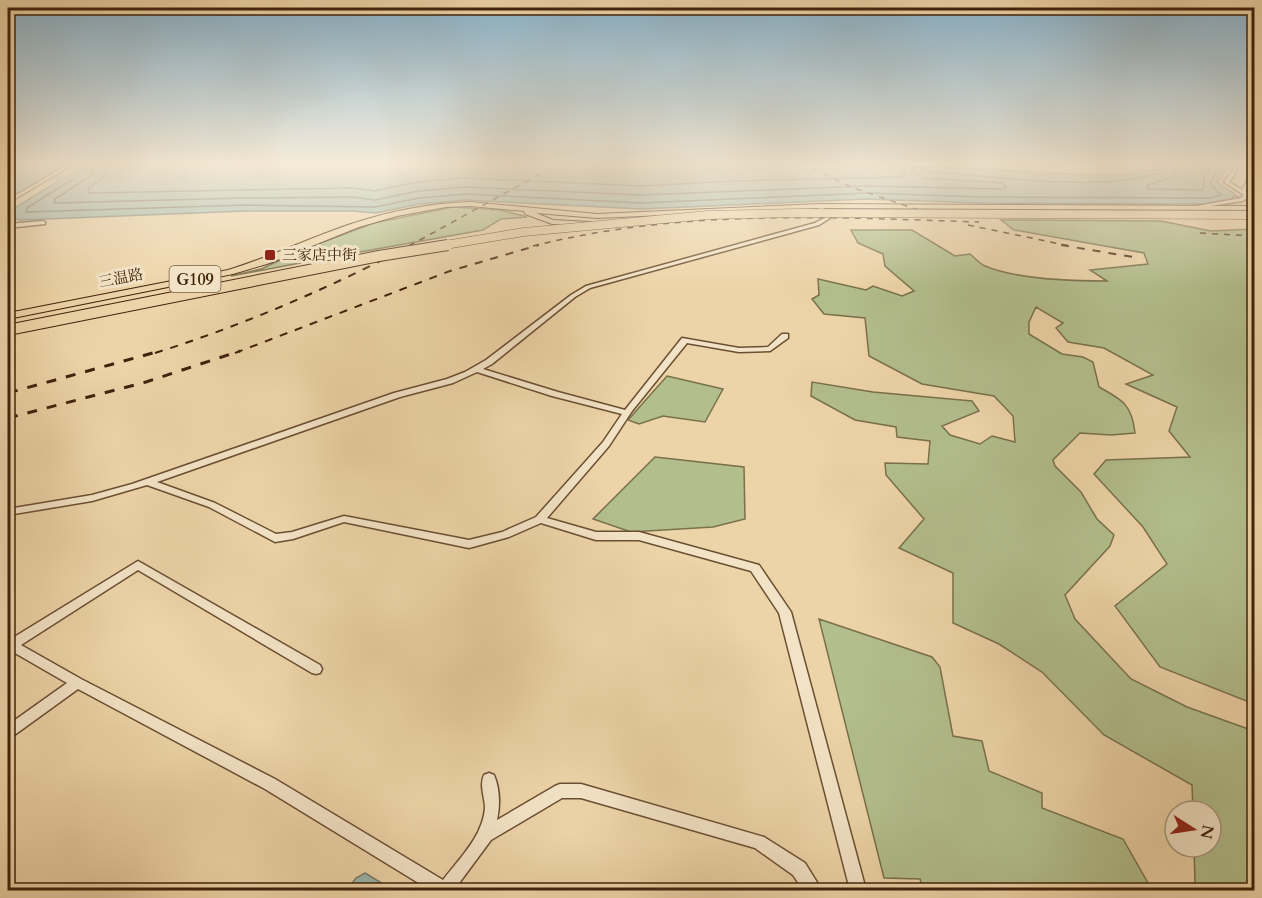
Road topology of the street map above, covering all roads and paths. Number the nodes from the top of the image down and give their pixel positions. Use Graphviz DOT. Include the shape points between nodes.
graph roads {
  1 [pos="450,205"];
  2 [pos="469,205"];
  3 [pos="1211,205"];
  4 [pos="822,209"];
  5 [pos="1254,211"];
  6 [pos="1065,213"];
  7 [pos="750,214"];
  8 [pos="375,220"];
  9 [pos="608,222"];
  10 [pos="43,223"];
  11 [pos="8,226"];
  12 [pos="285,254"];
  13 [pos="323,258"];
  14 [pos="8,316"];
  15 [pos="8,325"];
  16 [pos="8,330"];
  17 [pos="785,336"];
  18 [pos="476,369"];
  19 [pos="627,413"];
  20 [pos="147,482"];
  21 [pos="8,512"];
  22 [pos="540,519"];
  23 [pos="9,644"];
  24 [pos="316,669"];
  25 [pos="77,683"];
  26 [pos="8,732"];
  27 [pos="489,780"];
  28 [pos="486,835"];
  29 [pos="444,891"];
  30 [pos="812,891"];
  31 [pos="858,891"];
  1 -- 8 [label="highway, 三温路 / G109"];
  2 -- 4 [label="highway, 三温路 / G109" via="597,216"];
  3 -- 4 [label="highway, 三温路 / G109"];
  4 -- 6 [label="highway, 三温路 / G109"];
  4 -- 7 [label="highway, 三温路 / G109"];
  4 -- 18 [label="street" via="826,220 817,224 588,287"];
  5 -- 6 [label="highway, 三温路 / G109"];
  5 -- 15 [label="highway, bridge" via="794,209 606,219 378,252"];
  6 -- 7 [label="highway, bridge"];
  7 -- 9 [label="highway, 三温路 / G109"];
  8 -- 9 [label="highway, 三温路 / G109" via="458,205 514,210 552,222"];
  8 -- 12 [label="highway, 三温路 / G109"];
  9 -- 16 [label="highway, bridge" via="402,252"];
  10 -- 11 [label="street"];
  12 -- 13 [label="street"];
  12 -- 14 [label="highway, 三温路 / G109" via="218,275"];
  17 -- 19 [label="street" via="770,349 749,350 685,340"];
  18 -- 19 [label="street"];
  18 -- 20 [label="street"];
  19 -- 22 [label="street" via="606,444"];
  20 -- 21 [label="street" via="92,498"];
  20 -- 22 [label="street" via="212,505 275,538 344,519 469,544 505,535"];
  22 -- 31 [label="street" via="596,536 639,536 755,568 785,612"];
  23 -- 24 [label="street" via="138,565"];
  23 -- 25 [label="street"];
  25 -- 26 [label="street"];
  25 -- 29 [label="street" via="270,784"];
  27 -- 28 [label="street" via="492,808"];
  28 -- 29 [label="street"];
  28 -- 30 [label="street" via="561,791 581,791 759,842 799,869"];
}
